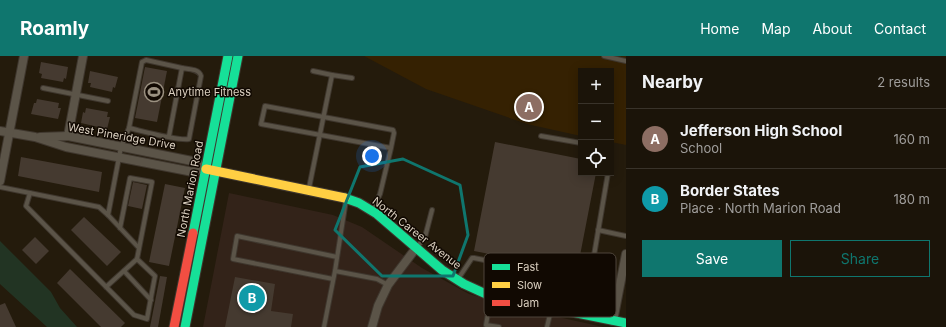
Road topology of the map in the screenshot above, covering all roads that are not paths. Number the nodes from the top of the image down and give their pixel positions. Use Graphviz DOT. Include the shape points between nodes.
graph roads {
  1 [pos="24,56"];
  2 [pos="83,56"];
  3 [pos="228,56"];
  4 [pos="238,56"];
  5 [pos="604,56"];
  6 [pos="626,61"];
  7 [pos="182,68"];
  8 [pos="312,71"];
  9 [pos="332,74"];
  10 [pos="352,78"];
  11 [pos="42,88"];
  12 [pos="76,95"];
  13 [pos="108,101"];
  14 [pos="324,117"];
  15 [pos="129,128"];
  16 [pos="0,131"];
  17 [pos="9,133"];
  18 [pos="320,135"];
  19 [pos="68,136"];
  20 [pos="169,136"];
  21 [pos="541,136"];
  22 [pos="35,137"];
  23 [pos="578,142"];
  24 [pos="121,147"];
  25 [pos="390,148"];
  26 [pos="118,158"];
  27 [pos="208,169"];
  28 [pos="607,176"];
  29 [pos="0,181"];
  30 [pos="0,187"];
  31 [pos="309,191"];
  32 [pos="30,192"];
  33 [pos="346,199"];
  34 [pos="432,210"];
  35 [pos="372,211"];
  36 [pos="108,215"];
  37 [pos="120,228"];
  38 [pos="598,230"];
  39 [pos="626,236"];
  40 [pos="139,248"];
  41 [pos="416,248"];
  42 [pos="594,253"];
  43 [pos="626,254"];
  44 [pos="337,257"];
  45 [pos="137,259"];
  46 [pos="484,260"];
  47 [pos="335,270"];
  48 [pos="124,271"];
  49 [pos="333,279"];
  50 [pos="457,280"];
  51 [pos="388,285"];
  52 [pos="106,287"];
  53 [pos="484,293"];
  54 [pos="151,300"];
  55 [pos="616,304"];
  56 [pos="549,317"];
  57 [pos="585,317"];
  58 [pos="626,323"];
  59 [pos="612,324"];
  60 [pos="484,326"];
  61 [pos="174,327"];
  62 [pos="185,327"];
  63 [pos="324,327"];
  64 [pos="372,327"];
  65 [pos="499,327"];
  66 [pos="547,327"];
  1 -- 17 [label="street"];
  2 -- 12 [label="street"];
  3 -- 27 [label="main road, North Marion Road"];
  4 -- 27 [label="main road, North Marion Road"];
  5 -- 6 [label="lane"];
  7 -- 15 [label="lane" via="146,60 142,62"];
  7 -- 20 [label="lane"];
  7 -- 20 [label="lane" via="197,71 201,76 193,121 189,138"];
  8 -- 9 [label="lane"];
  9 -- 10 [label="lane"];
  9 -- 14 [label="lane"];
  11 -- 12 [label="lane"];
  12 -- 13 [label="lane"];
  12 -- 19 [label="street"];
  14 -- 18 [label="lane"];
  14 -- 18 [label="lane" via="265,106 261,124"];
  14 -- 25 [label="lane" via="393,130"];
  15 -- 20 [label="lane"];
  15 -- 24 [label="lane"];
  16 -- 17 [label="street, West Pineridge Drive"];
  17 -- 22 [label="street, West Pineridge Drive"];
  17 -- 29 [label="street"];
  18 -- 25 [label="lane"];
  18 -- 31 [label="lane"];
  19 -- 22 [label="street, West Pineridge Drive"];
  19 -- 24 [label="street, West Pineridge Drive"];
  21 -- 23 [label="lane"];
  22 -- 26 [label="street, West Pineridge Drive" via="66,147"];
  24 -- 26 [label="lane"];
  24 -- 27 [label="street, West Pineridge Drive" via="197,162"];
  25 -- 35 [label="lane" via="380,194"];
  26 -- 27 [label="street, West Pineridge Drive" via="193,172"];
  26 -- 36 [label="lane"];
  27 -- 31 [label="main road, North Career Avenue"];
  27 -- 61 [label="main road, North Marion Road"];
  27 -- 62 [label="main road, North Marion Road"];
  28 -- 38 [label="lane"];
  30 -- 32 [label="lane"];
  31 -- 33 [label="main road, North Career Avenue"];
  32 -- 36 [label="lane" via="100,207"];
  32 -- 52 [label="lane" via="26,206"];
  33 -- 35 [label="main road, North Career Avenue"];
  33 -- 44 [label="lane"];
  34 -- 41 [label="lane" via="425,237"];
  35 -- 41 [label="main road, North Career Avenue"];
  36 -- 37 [label="lane"];
  37 -- 40 [label="lane"];
  37 -- 40 [label="lane" via="130,178 152,182"];
  38 -- 39 [label="lane"];
  38 -- 42 [label="lane"];
  40 -- 45 [label="lane"];
  41 -- 50 [label="main road, North Career Avenue"];
  41 -- 51 [label="street"];
  43 -- 55 [label="street"];
  44 -- 47 [label="lane"];
  44 -- 49 [label="lane" via="237,236 233,259"];
  45 -- 48 [label="lane"];
  45 -- 54 [label="lane" via="155,276"];
  46 -- 50 [label="lane" via="472,258"];
  47 -- 49 [label="lane"];
  47 -- 51 [label="lane" via="377,278"];
  48 -- 52 [label="lane"];
  48 -- 54 [label="lane"];
  49 -- 63 [label="lane"];
  50 -- 53 [label="main road, North Career Avenue"];
  51 -- 64 [label="street"];
  52 -- 54 [label="lane" via="134,315 147,320"];
  56 -- 66 [label="lane"];
  57 -- 59 [label="main road, North Career Avenue"];
  58 -- 59 [label="main road, North Career Avenue"];
  60 -- 65 [label="lane"];
}
